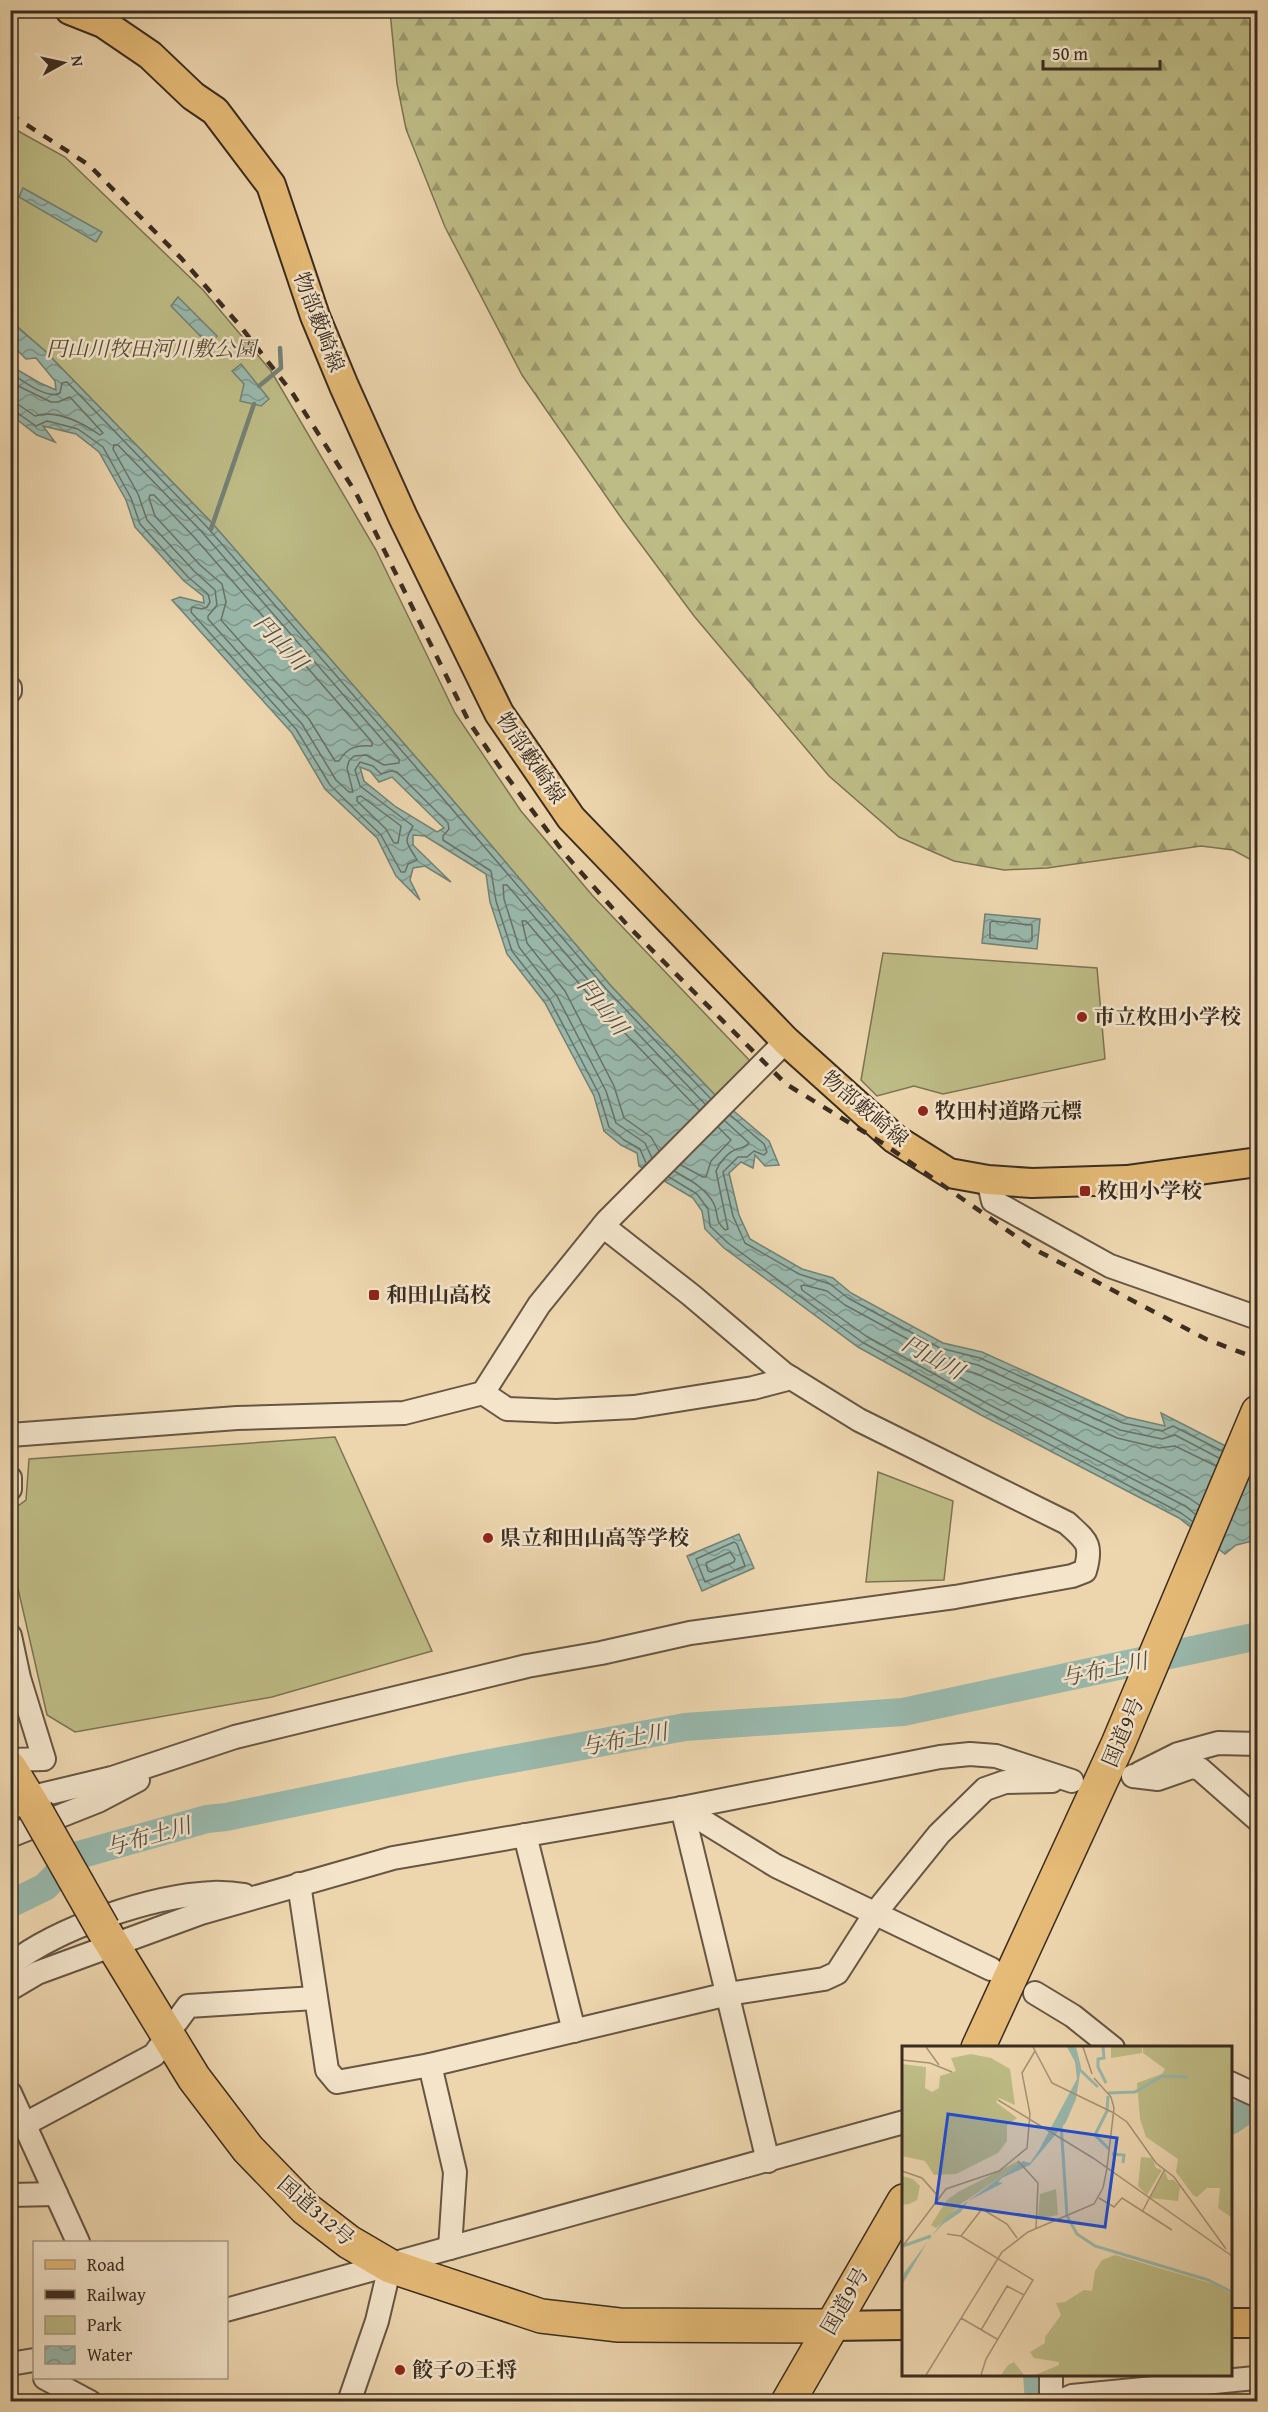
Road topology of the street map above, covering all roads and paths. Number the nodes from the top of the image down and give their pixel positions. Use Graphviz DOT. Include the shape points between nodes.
graph roads {
  1 [pos="70,10"];
  2 [pos="107,17"];
  3 [pos="786,1041"];
  4 [pos="1257,1162"];
  5 [pos="988,1180"];
  6 [pos="605,1224"];
  7 [pos="1257,1318"];
  8 [pos="791,1378"];
  9 [pos="483,1393"];
  10 [pos="1257,1412"];
  11 [pos="10,1435"];
  12 [pos="10,1478"];
  13 [pos="10,1489"];
  14 [pos="10,1636"];
  15 [pos="1257,1744"];
  16 [pos="187,1754"];
  17 [pos="10,1760"];
  18 [pos="10,1768"];
  19 [pos="25,1806"];
  20 [pos="682,1808"];
  21 [pos="1257,1820"];
  22 [pos="10,1836"];
  23 [pos="525,1836"];
  24 [pos="299,1884"];
  25 [pos="261,1896"];
  26 [pos="876,1912"];
  27 [pos="108,1938"];
  28 [pos="10,1965"];
  29 [pos="991,1969"];
  30 [pos="10,1989"];
  31 [pos="1035,1993"];
  32 [pos="728,1994"];
  33 [pos="315,1998"];
  34 [pos="177,2021"];
  35 [pos="574,2031"];
  36 [pos="979,2046"];
  37 [pos="1110,2046"];
  38 [pos="159,2048"];
  39 [pos="430,2066"];
  40 [pos="1232,2084"];
  41 [pos="10,2093"];
  42 [pos="1257,2096"];
  43 [pos="902,2122"];
  44 [pos="25,2124"];
  45 [pos="768,2161"];
  46 [pos="56,2194"];
  47 [pos="10,2195"];
  48 [pos="902,2203"];
  49 [pos="78,2241"];
  50 [pos="450,2248"];
  51 [pos="390,2266"];
  52 [pos="228,2309"];
  53 [pos="1232,2323"];
  54 [pos="1257,2323"];
  55 [pos="902,2325"];
  56 [pos="830,2326"];
  57 [pos="1051,2376"];
  58 [pos="47,2379"];
  59 [pos="1257,2379"];
  60 [pos="90,2402"];
  61 [pos="349,2402"];
  62 [pos="788,2402"];
  63 [pos="1051,2402"];
  64 [pos="1059,2402"];
  1 -- 2 [label="main road, 物部藪崎線"];
  2 -- 3 [label="main road, 物部藪崎線" via="192,96 215,111 271,185 315,316 344,386 499,713 572,818"];
  3 -- 5 [label="main road, 物部藪崎線" via="895,1139 949,1173"];
  3 -- 6 [label="street"];
  4 -- 5 [label="main road, 物部藪崎線" via="1127,1180"];
  5 -- 7 [label="street" via="993,1201 1110,1266"];
  6 -- 8 [label="street"];
  6 -- 9 [label="street" via="539,1305"];
  8 -- 9 [label="street" via="634,1407 556,1411 507,1409"];
  8 -- 16 [label="street" via="859,1420 1066,1523 1088,1544 1090,1555 1085,1571 955,1597 690,1633 527,1666 235,1737"];
  9 -- 11 [label="street" via="404,1413 237,1418"];
  10 -- 36 [label="highway, 国道9号" via="1118,1744"];
  12 -- 13 [label="street"];
  14 -- 17 [label="street" via="44,1759"];
  15 -- 21 [label="street" via="1218,1743 1178,1754 1133,1776 1158,1779 1192,1767 1200,1769"];
  16 -- 19 [label="street"];
  16 -- 22 [label="street" via="98,1801"];
  18 -- 19 [label="highway, 国道312号"];
  19 -- 27 [label="highway, 国道312号, bridge"];
  20 -- 23 [label="street"];
  20 -- 26 [label="street" via="776,1866"];
  20 -- 26 [label="street" via="970,1754 996,1756 1072,1781 1005,1782 986,1789 939,1834"];
  20 -- 32 [label="street"];
  23 -- 24 [label="street" via="393,1858"];
  23 -- 35 [label="street"];
  24 -- 25 [label="street"];
  24 -- 33 [label="street"];
  25 -- 27 [label="street"];
  25 -- 28 [label="street" via="213,1893 113,1914 66,1932"];
  26 -- 29 [label="street"];
  26 -- 32 [label="street" via="837,1973 824,1979"];
  27 -- 30 [label="street"];
  27 -- 51 [label="highway, 国道312号" via="194,2078 248,2149 306,2209 349,2242"];
  31 -- 37 [label="street" via="1073,2016"];
  32 -- 35 [label="street"];
  32 -- 45 [label="street"];
  33 -- 34 [label="street" via="188,2006"];
  33 -- 39 [label="street" via="327,2070 337,2082"];
  35 -- 39 [label="street"];
  38 -- 44 [label="street" via="154,2055"];
  39 -- 50 [label="street" via="455,2172"];
  40 -- 42 [label="street"];
  41 -- 44 [label="street"];
  43 -- 45 [label="street"];
  44 -- 46 [label="street"];
  45 -- 50 [label="street"];
  46 -- 47 [label="street"];
  46 -- 49 [label="street"];
  48 -- 56 [label="highway, 国道9号"];
  50 -- 51 [label="street"];
  51 -- 52 [label="street"];
  51 -- 56 [label="highway, 国道312号" via="541,2316 619,2325"];
  51 -- 61 [label="street" via="377,2321"];
  53 -- 54 [label="main road"];
  55 -- 56 [label="main road"];
  56 -- 62 [label="highway, 国道9号"];
  57 -- 63 [label="street"];
  58 -- 60 [label="street"];
  59 -- 64 [label="street" via="1072,2396"];
}
